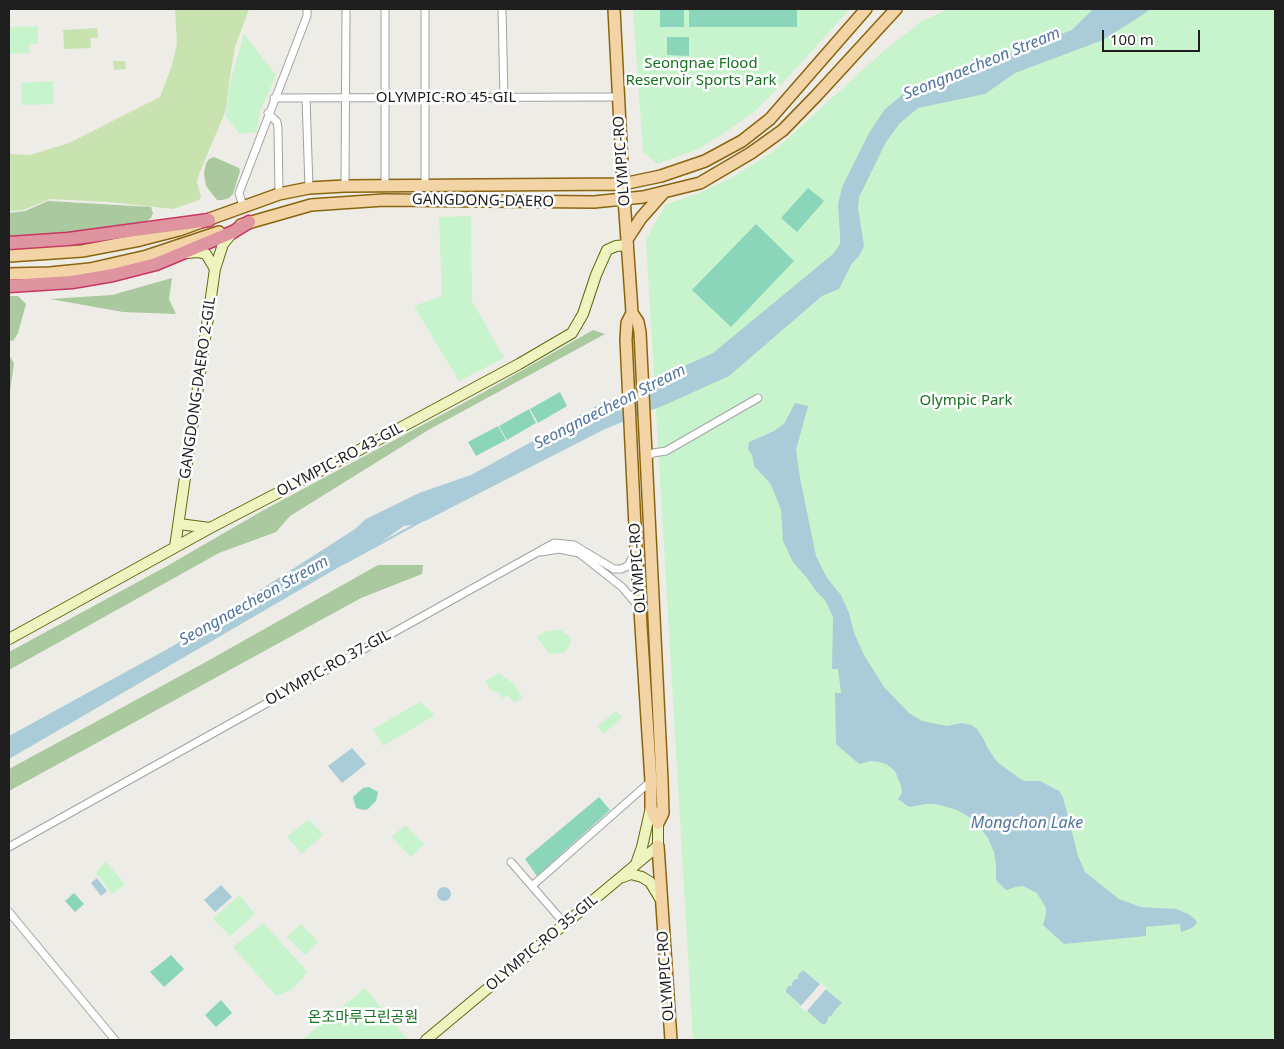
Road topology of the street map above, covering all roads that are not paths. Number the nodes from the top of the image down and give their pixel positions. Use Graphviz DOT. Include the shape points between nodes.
graph roads {
  1 [pos="306,9"];
  2 [pos="346,9"];
  3 [pos="385,9"];
  4 [pos="425,9"];
  5 [pos="502,9"];
  6 [pos="614,9"];
  7 [pos="866,9"];
  8 [pos="896,9"];
  9 [pos="618,97"];
  10 [pos="274,98"];
  11 [pos="306,98"];
  12 [pos="346,98"];
  13 [pos="386,98"];
  14 [pos="425,98"];
  15 [pos="504,98"];
  16 [pos="268,113"];
  17 [pos="623,184"];
  18 [pos="425,185"];
  19 [pos="345,186"];
  20 [pos="385,186"];
  21 [pos="309,188"];
  22 [pos="664,191"];
  23 [pos="279,194"];
  24 [pos="624,200"];
  25 [pos="243,206"];
  26 [pos="209,220"];
  27 [pos="249,222"];
  28 [pos="233,232"];
  29 [pos="628,241"];
  30 [pos="9,244"];
  31 [pos="182,253"];
  32 [pos="9,256"];
  33 [pos="216,269"];
  34 [pos="9,274"];
  35 [pos="9,286"];
  36 [pos="632,313"];
  37 [pos="758,398"];
  38 [pos="646,455"];
  39 [pos="179,524"];
  40 [pos="210,528"];
  41 [pos="174,548"];
  42 [pos="636,548"];
  43 [pos="536,552"];
  44 [pos="641,610"];
  45 [pos="9,639"];
  46 [pos="651,781"];
  47 [pos="651,807"];
  48 [pos="658,823"];
  49 [pos="658,846"];
  50 [pos="9,847"];
  51 [pos="511,862"];
  52 [pos="636,864"];
  53 [pos="617,880"];
  54 [pos="532,886"];
  55 [pos="661,900"];
  56 [pos="9,912"];
  57 [pos="564,924"];
  58 [pos="114,1040"];
  59 [pos="426,1040"];
  60 [pos="669,1040"];
  1 -- 10 [label="street" via="307,16"];
  2 -- 12 [label="street"];
  3 -- 13 [label="street"];
  4 -- 14 [label="street"];
  5 -- 15 [label="street"];
  6 -- 9 [label="main road, OLYMPIC-RO"];
  7 -- 17 [label="main road, GANGDONG-DAERO" via="770,119 742,141 705,161 661,176"];
  8 -- 22 [label="main road, GANGDONG-DAERO" via="783,130 700,183"];
  9 -- 15 [label="street, OLYMPIC-RO 45-GIL"];
  9 -- 17 [label="main road, OLYMPIC-RO"];
  10 -- 11 [label="street, OLYMPIC-RO 45-GIL"];
  10 -- 16 [label="street"];
  11 -- 12 [label="street, OLYMPIC-RO 45-GIL"];
  11 -- 21 [label="street"];
  12 -- 13 [label="street, OLYMPIC-RO 45-GIL"];
  12 -- 19 [label="street"];
  13 -- 14 [label="street, OLYMPIC-RO 45-GIL"];
  13 -- 20 [label="street"];
  14 -- 15 [label="street, OLYMPIC-RO 45-GIL"];
  14 -- 18 [label="street"];
  16 -- 23 [label="street" via="278,128"];
  16 -- 25 [label="street" via="239,193"];
  17 -- 18 [label="main road, GANGDONG-DAERO"];
  17 -- 24 [label="main road, OLYMPIC-RO"];
  18 -- 20 [label="main road, GANGDONG-DAERO"];
  19 -- 20 [label="main road, GANGDONG-DAERO"];
  19 -- 21 [label="main road, GANGDONG-DAERO"];
  21 -- 23 [label="main road, GANGDONG-DAERO"];
  22 -- 24 [label="main road, GANGDONG-DAERO"];
  22 -- 29 [label="main road" via="641,218"];
  23 -- 25 [label="main road, GANGDONG-DAERO"];
  24 -- 27 [label="main road, GANGDONG-DAERO" via="384,200 311,205"];
  24 -- 29 [label="main road, OLYMPIC-RO"];
  25 -- 26 [label="main road, GANGDONG-DAERO"];
  26 -- 30 [label="highway"];
  26 -- 32 [label="main road, GANGDONG-DAERO" via="140,240 82,251"];
  27 -- 28 [label="highway"];
  27 -- 34 [label="main road, GANGDONG-DAERO" via="147,256 90,269"];
  28 -- 31 [label="highway"];
  28 -- 33 [label="street, GANGDONG-DAERO 2-GIL" via="223,244"];
  29 -- 36 [label="main road, OLYMPIC-RO"];
  29 -- 40 [label="street, OLYMPIC-RO 43-GIL" via="607,250 583,314 572,333"];
  31 -- 33 [label="street" via="206,254"];
  31 -- 35 [label="highway" via="156,264 113,275 72,282"];
  33 -- 39 [label="street, GANGDONG-DAERO 2-GIL"];
  36 -- 38 [label="main road, OLYMPIC-RO" via="640,332"];
  36 -- 42 [label="main road, OLYMPIC-RO" via="627,323 626,340"];
  37 -- 38 [label="street" via="666,451"];
  38 -- 48 [label="main road, OLYMPIC-RO" via="662,780 662,812"];
  39 -- 40 [label="street"];
  39 -- 41 [label="street, GANGDONG-DAERO 2-GIL"];
  40 -- 41 [label="street, OLYMPIC-RO 43-GIL"];
  41 -- 45 [label="street, OLYMPIC-RO 43-GIL"];
  42 -- 43 [label="street" via="628,566 621,569 614,569 574,545 554,543"];
  42 -- 44 [label="main road, OLYMPIC-RO"];
  43 -- 44 [label="street, OLYMPIC-RO 37-GIL" via="559,549 579,553 622,587"];
  43 -- 50 [label="street, OLYMPIC-RO 37-GIL"];
  44 -- 46 [label="main road, OLYMPIC-RO"];
  46 -- 47 [label="main road, OLYMPIC-RO"];
  46 -- 54 [label="street"];
  47 -- 48 [label="main road, OLYMPIC-RO"];
  47 -- 52 [label="street"];
  48 -- 49 [label="street, OLYMPIC-RO"];
  49 -- 52 [label="street, OLYMPIC-RO 35-GIL"];
  49 -- 55 [label="main road, OLYMPIC-RO"];
  51 -- 54 [label="street"];
  52 -- 53 [label="street, OLYMPIC-RO 35-GIL"];
  53 -- 55 [label="street" via="631,874 642,877 650,882"];
  53 -- 57 [label="street, OLYMPIC-RO 35-GIL"];
  54 -- 57 [label="street"];
  55 -- 60 [label="main road, OLYMPIC-RO"];
  56 -- 58 [label="street"];
  57 -- 59 [label="street, OLYMPIC-RO 35-GIL"];
}
